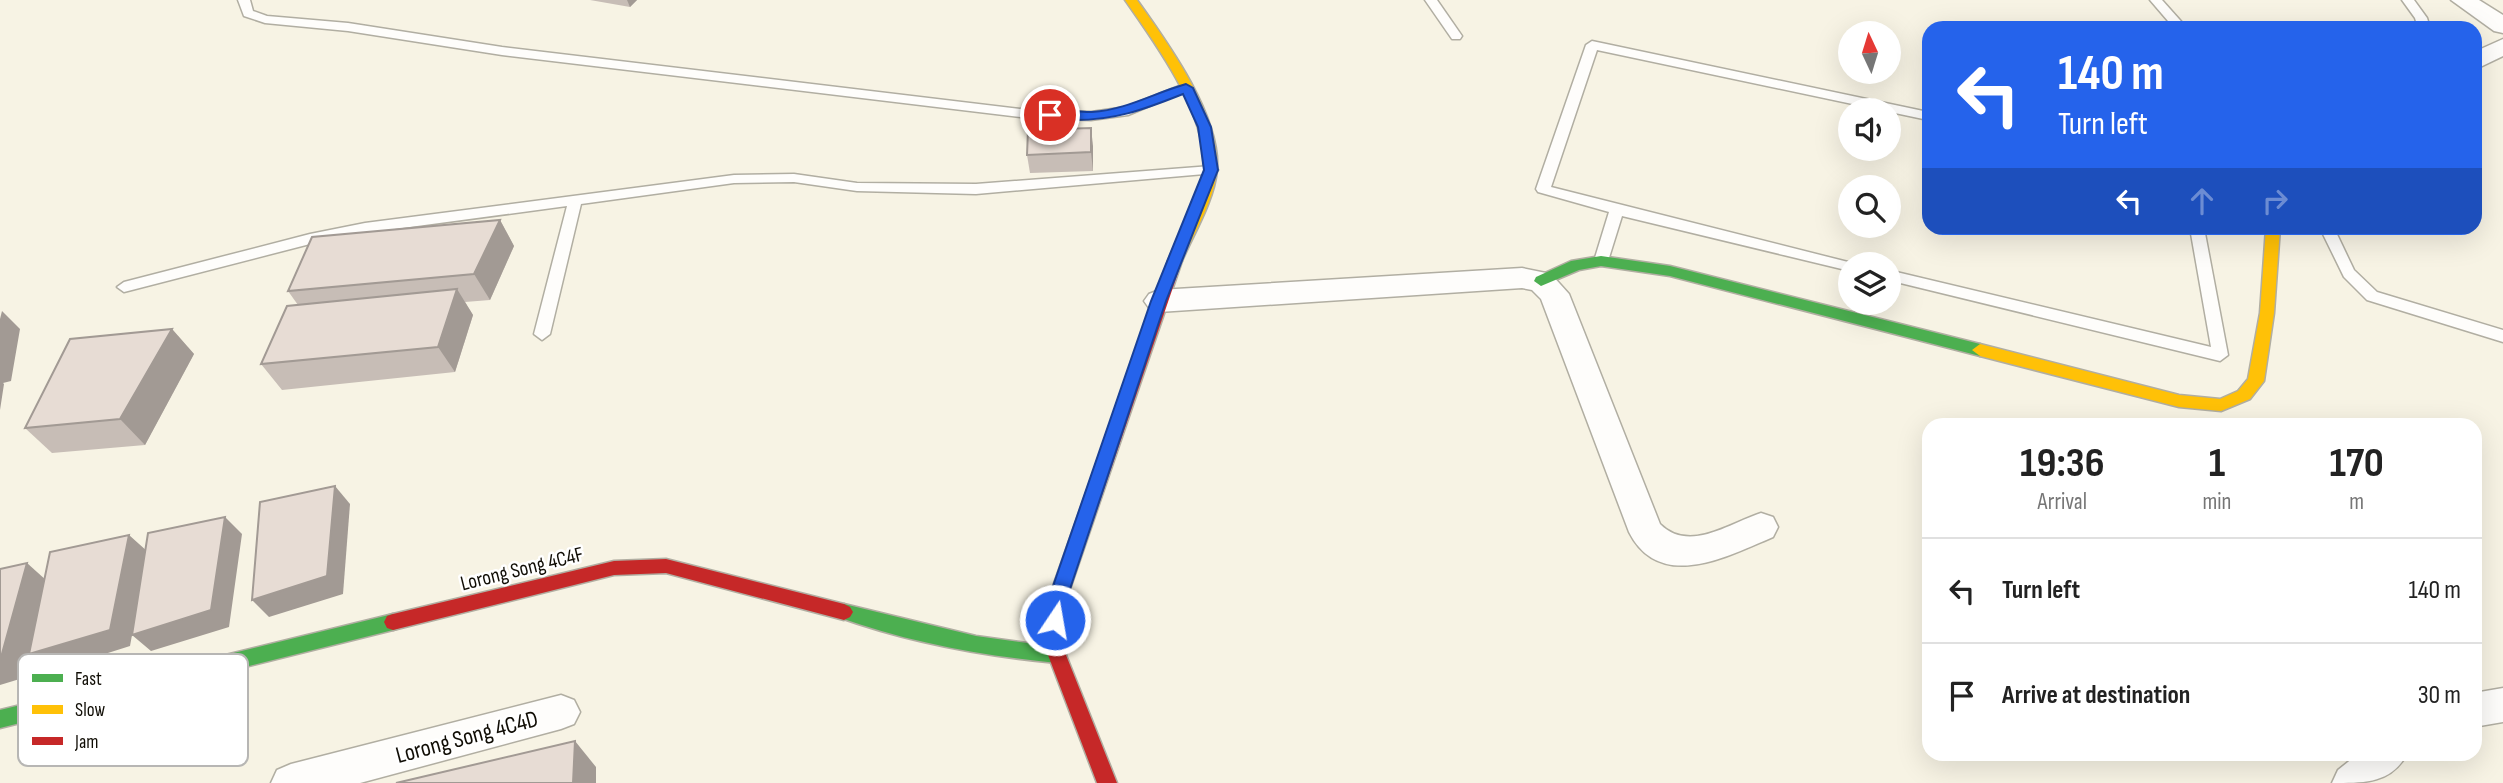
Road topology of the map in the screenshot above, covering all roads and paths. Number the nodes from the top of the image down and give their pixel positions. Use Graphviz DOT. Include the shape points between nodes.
graph roads {
  1 [pos="244,0"];
  2 [pos="1131,0"];
  3 [pos="1431,0"];
  4 [pos="2157,0"];
  5 [pos="2408,0"];
  6 [pos="2463,0"];
  7 [pos="2175,21"];
  8 [pos="2422,21"];
  9 [pos="2503,26"];
  10 [pos="1456,36"];
  11 [pos="2503,46"];
  12 [pos="2482,58"];
  13 [pos="1186,88"];
  14 [pos="1922,115"];
  15 [pos="1211,170"];
  16 [pos="576,198"];
  17 [pos="1617,210"];
  18 [pos="2198,235"];
  19 [pos="2273,235"];
  20 [pos="2330,235"];
  21 [pos="1601,261"];
  22 [pos="1838,263"];
  23 [pos="1901,278"];
  24 [pos="1541,281"];
  25 [pos="124,287"];
  26 [pos="1159,301"];
  27 [pos="542,334"];
  28 [pos="2503,335"];
  29 [pos="1761,527"];
  30 [pos="1057,655"];
  31 [pos="248,658"];
  32 [pos="2503,705"];
  33 [pos="2482,709"];
  34 [pos="561,712"];
  35 [pos="18,715"];
  36 [pos="0,719"];
  37 [pos="2379,761"];
  38 [pos="291,783"];
  39 [pos="1107,783"];
  40 [pos="2352,783"];
  1 -- 13 [label="lane" via="248,13 265,19 1029,114 1091,116 1128,111"];
  2 -- 13 [label="street"];
  3 -- 10 [label="lane"];
  4 -- 7 [label="lane"];
  5 -- 8 [label="lane"];
  6 -- 9 [label="street"];
  11 -- 12 [label="street"];
  13 -- 15 [label="street" via="1205,127"];
  14 -- 17 [label="lane" via="1592,45 1542,189"];
  15 -- 16 [label="lane" via="976,189 734,179"];
  15 -- 26 [label="street"];
  16 -- 25 [label="lane" via="351,230"];
  16 -- 27 [label="lane"];
  17 -- 21 [label="lane"];
  17 -- 22 [label="lane"];
  18 -- 23 [label="lane" via="2220,355"];
  19 -- 21 [label="street" via="2256,381 2245,395 2221,405 2179,401 1670,271"];
  20 -- 28 [label="lane" via="2344,268 2372,296"];
  21 -- 24 [label="street" via="1576,265"];
  24 -- 26 [label="street" via="1522,278"];
  24 -- 29 [label="street" via="1554,294 1653,542 1679,554"];
  26 -- 30 [label="street" via="1060,592 1055,620"];
  30 -- 31 [label="street, Lorong Song 4C4F" via="970,645 666,566 614,568"];
  30 -- 39 [label="street"];
  32 -- 33 [label="street"];
  34 -- 38 [label="street, Lorong Song 4C4D"];
  35 -- 36 [label="street, Lorong Song 4C4F"];
  37 -- 40 [label="street"];
}
